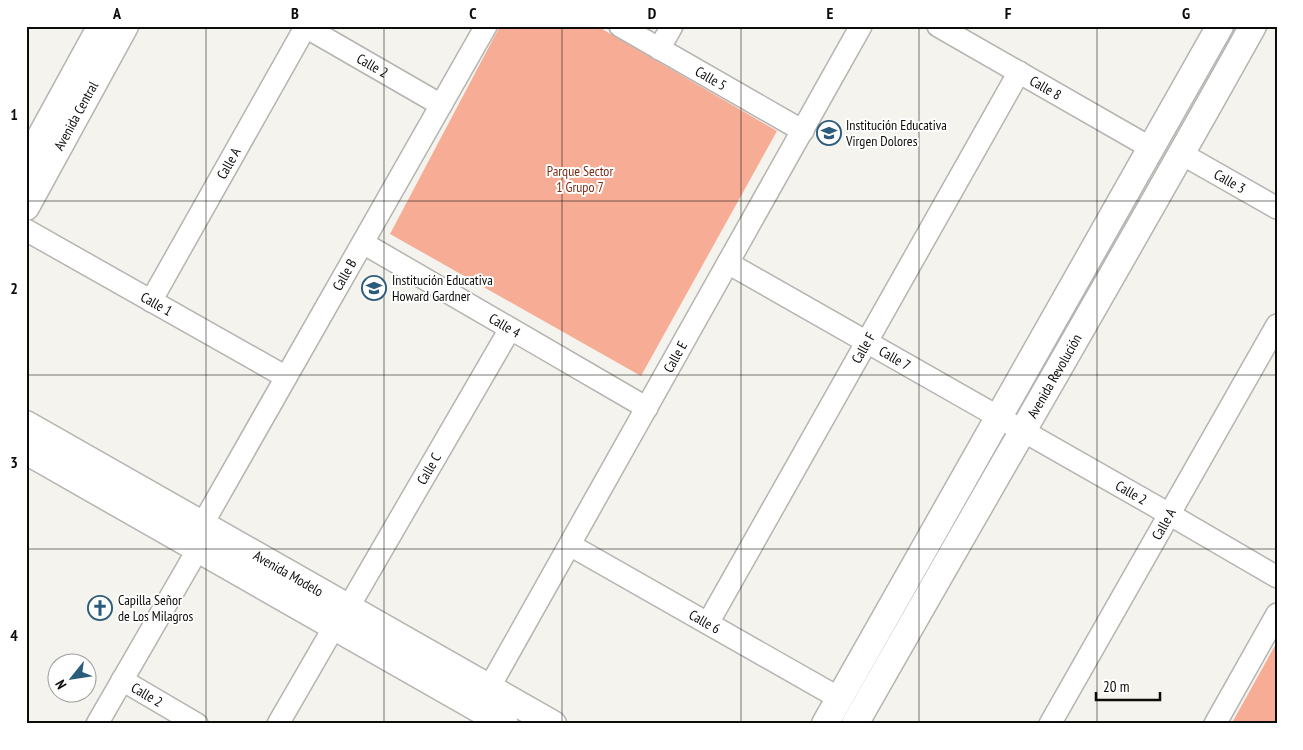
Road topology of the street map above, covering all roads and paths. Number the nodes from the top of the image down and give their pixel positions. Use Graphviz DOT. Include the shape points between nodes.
graph roads {
  1 [pos="101,26"];
  2 [pos="125,26"];
  3 [pos="486,26"];
  4 [pos="620,26"];
  5 [pos="672,26"];
  6 [pos="861,26"];
  7 [pos="938,26"];
  8 [pos="1220,26"];
  9 [pos="1253,26"];
  10 [pos="305,27"];
  11 [pos="659,49"];
  12 [pos="1019,72"];
  13 [pos="441,105"];
  14 [pos="803,131"];
  15 [pos="1151,148"];
  16 [pos="1182,154"];
  17 [pos="26,164"];
  18 [pos="26,207"];
  19 [pos="1277,208"];
  20 [pos="26,230"];
  21 [pos="363,243"];
  22 [pos="728,263"];
  23 [pos="151,301"];
  24 [pos="1277,324"];
  25 [pos="510,329"];
  26 [pos="866,342"];
  27 [pos="286,376"];
  28 [pos="647,408"];
  29 [pos="26,424"];
  30 [pos="1011,424"];
  31 [pos="26,451"];
  32 [pos="1169,514"];
  33 [pos="200,537"];
  34 [pos="570,544"];
  35 [pos="1277,577"];
  36 [pos="1277,614"];
  37 [pos="341,617"];
  38 [pos="708,623"];
  39 [pos="122,680"];
  40 [pos="489,688"];
  41 [pos="839,698"];
  42 [pos="864,721"];
  43 [pos="97,724"];
  44 [pos="197,724"];
  45 [pos="278,724"];
  46 [pos="505,724"];
  47 [pos="552,724"];
  48 [pos="824,724"];
  49 [pos="1050,724"];
  50 [pos="1215,724"];
  1 -- 17 [label="street, Avenida Central"];
  2 -- 18 [label="street, Avenida Central"];
  3 -- 13 [label="street, Calle B"];
  4 -- 11 [label="street, Calle 5"];
  5 -- 11 [label="street"];
  6 -- 14 [label="street, Calle E"];
  7 -- 12 [label="street, Calle 8"];
  8 -- 15 [label="street, Avenida Revolución"];
  9 -- 16 [label="street, Avenida Revolución"];
  10 -- 13 [label="street, Calle 2"];
  10 -- 23 [label="street, Calle A"];
  11 -- 14 [label="street, Calle 5"];
  12 -- 15 [label="street, Calle 8"];
  12 -- 26 [label="street, Calle F"];
  13 -- 21 [label="street, Calle B"];
  14 -- 22 [label="street, Calle E"];
  15 -- 30 [label="street, Avenida Revolución"];
  16 -- 19 [label="street, Calle 3"];
  16 -- 30 [label="street, Avenida Revolución"];
  20 -- 23 [label="street, Calle 1"];
  21 -- 25 [label="street, Calle 4"];
  21 -- 27 [label="street, Calle B"];
  22 -- 26 [label="street, Calle 7"];
  22 -- 28 [label="street, Calle E"];
  23 -- 27 [label="street, Calle 1"];
  24 -- 32 [label="street, Calle A"];
  25 -- 28 [label="street, Calle 4"];
  25 -- 37 [label="street, Calle C"];
  26 -- 30 [label="street, Calle 7"];
  26 -- 38 [label="street, Calle F"];
  27 -- 33 [label="street, Calle B"];
  28 -- 34 [label="street, Calle E"];
  29 -- 33 [label="street, Avenida Modelo"];
  30 -- 32 [label="street, Calle 2"];
  30 -- 41 [label="street, Avenida Revolución"];
  30 -- 42 [label="street, Avenida Revolución"];
  31 -- 33 [label="street, Avenida Modelo"];
  32 -- 35 [label="street, Calle 2"];
  32 -- 49 [label="street, Calle A"];
  33 -- 37 [label="street, Avenida Modelo"];
  33 -- 39 [label="street, Calle B"];
  34 -- 38 [label="street, Calle 6"];
  34 -- 40 [label="street, Calle E"];
  36 -- 50 [label="street"];
  37 -- 40 [label="street, Avenida Modelo"];
  37 -- 45 [label="street, Calle C"];
  37 -- 46 [label="street, Avenida Modelo"];
  38 -- 41 [label="street, Calle 6"];
  39 -- 43 [label="street, Calle B"];
  39 -- 44 [label="street, Calle 2"];
  40 -- 47 [label="street, Avenida Modelo"];
  41 -- 48 [label="street, Avenida Revolución"];
}
